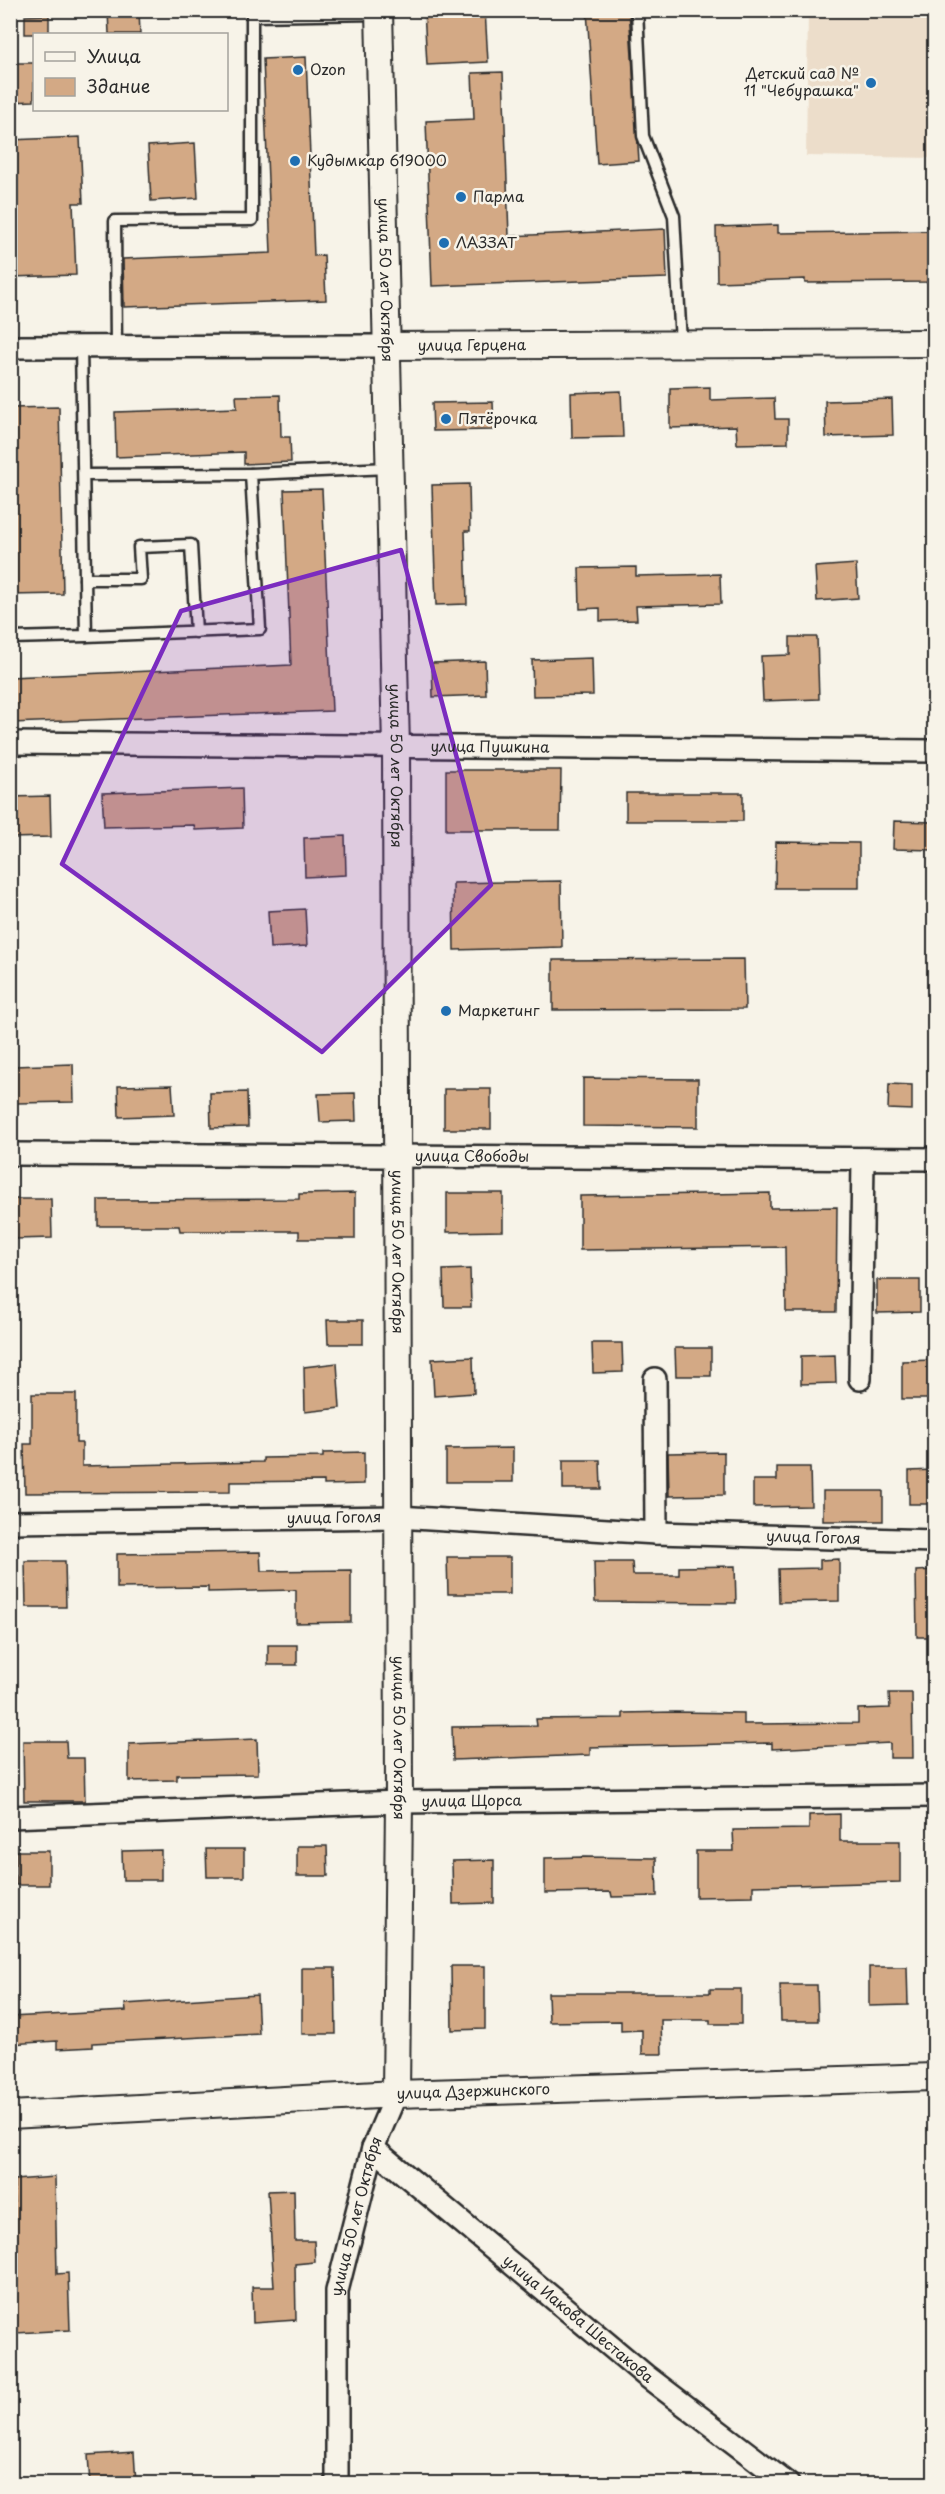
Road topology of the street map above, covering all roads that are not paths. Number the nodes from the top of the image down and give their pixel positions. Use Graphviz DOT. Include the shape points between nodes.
graph roads {
  1 [pos="637,10"];
  2 [pos="379,12"];
  3 [pos="934,343"];
  4 [pos="681,344"];
  5 [pos="116,345"];
  6 [pos="81,346"];
  7 [pos="386,346"];
  8 [pos="10,347"];
  9 [pos="389,468"];
  10 [pos="251,474"];
  11 [pos="84,475"];
  12 [pos="85,579"];
  13 [pos="196,632"];
  14 [pos="86,636"];
  15 [pos="10,638"];
  16 [pos="10,743"];
  17 [pos="396,748"];
  18 [pos="934,751"];
  19 [pos="10,1154"];
  20 [pos="396,1158"];
  21 [pos="863,1159"];
  22 [pos="934,1159"];
  23 [pos="655,1379"];
  24 [pos="860,1379"];
  25 [pos="398,1517"];
  26 [pos="10,1522"];
  27 [pos="656,1533"];
  28 [pos="934,1540"];
  29 [pos="934,1796"];
  30 [pos="399,1802"];
  31 [pos="10,1817"];
  32 [pos="934,2077"];
  33 [pos="396,2094"];
  34 [pos="10,2115"];
  35 [pos="373,2148"];
  36 [pos="337,2484"];
  37 [pos="788,2484"];
  1 -- 4 [label="lane" via="643,136 674,216"];
  2 -- 5 [label="lane" via="252,16 252,220 115,221"];
  2 -- 7 [label="street, улица 50 лет Октября"];
  3 -- 4 [label="street, улица Герцена"];
  4 -- 7 [label="street, улица Герцена"];
  5 -- 6 [label="street, улица Герцена"];
  5 -- 7 [label="street, улица Герцена"];
  6 -- 8 [label="street, улица Герцена"];
  6 -- 11 [label="lane"];
  7 -- 9 [label="street, улица 50 лет Октября"];
  9 -- 10 [label="lane"];
  9 -- 17 [label="street, улица 50 лет Октября"];
  10 -- 11 [label="lane"];
  10 -- 13 [label="lane" via="260,629"];
  11 -- 12 [label="lane"];
  12 -- 13 [label="lane" via="141,579 139,547 191,545"];
  12 -- 14 [label="lane"];
  13 -- 14 [label="lane"];
  14 -- 15 [label="lane"];
  16 -- 17 [label="street, улица Пушкина"];
  17 -- 18 [label="street, улица Пушкина"];
  17 -- 20 [label="street, улица 50 лет Октября"];
  19 -- 20 [label="street, улица Свободы"];
  20 -- 21 [label="street, улица Свободы"];
  20 -- 25 [label="street, улица 50 лет Октября"];
  21 -- 22 [label="street, улица Свободы"];
  21 -- 24 [label="street"];
  23 -- 27 [label="street"];
  25 -- 26 [label="street, улица Гоголя"];
  25 -- 27 [label="street, улица Гоголя"];
  25 -- 30 [label="street, улица 50 лет Октября"];
  27 -- 28 [label="street, улица Гоголя"];
  29 -- 30 [label="street, улица Щорса"];
  30 -- 31 [label="street, улица Щорса"];
  30 -- 33 [label="street, улица 50 лет Октября"];
  32 -- 33 [label="street, улица Дзержинского"];
  33 -- 34 [label="street, улица Дзержинского"];
  33 -- 35 [label="street, улица 50 лет Октября"];
  35 -- 36 [label="street, улица 50 лет Октября" via="337,2291"];
  35 -- 37 [label="street, улица Иакова Шестакова" via="645,2375"];
}
